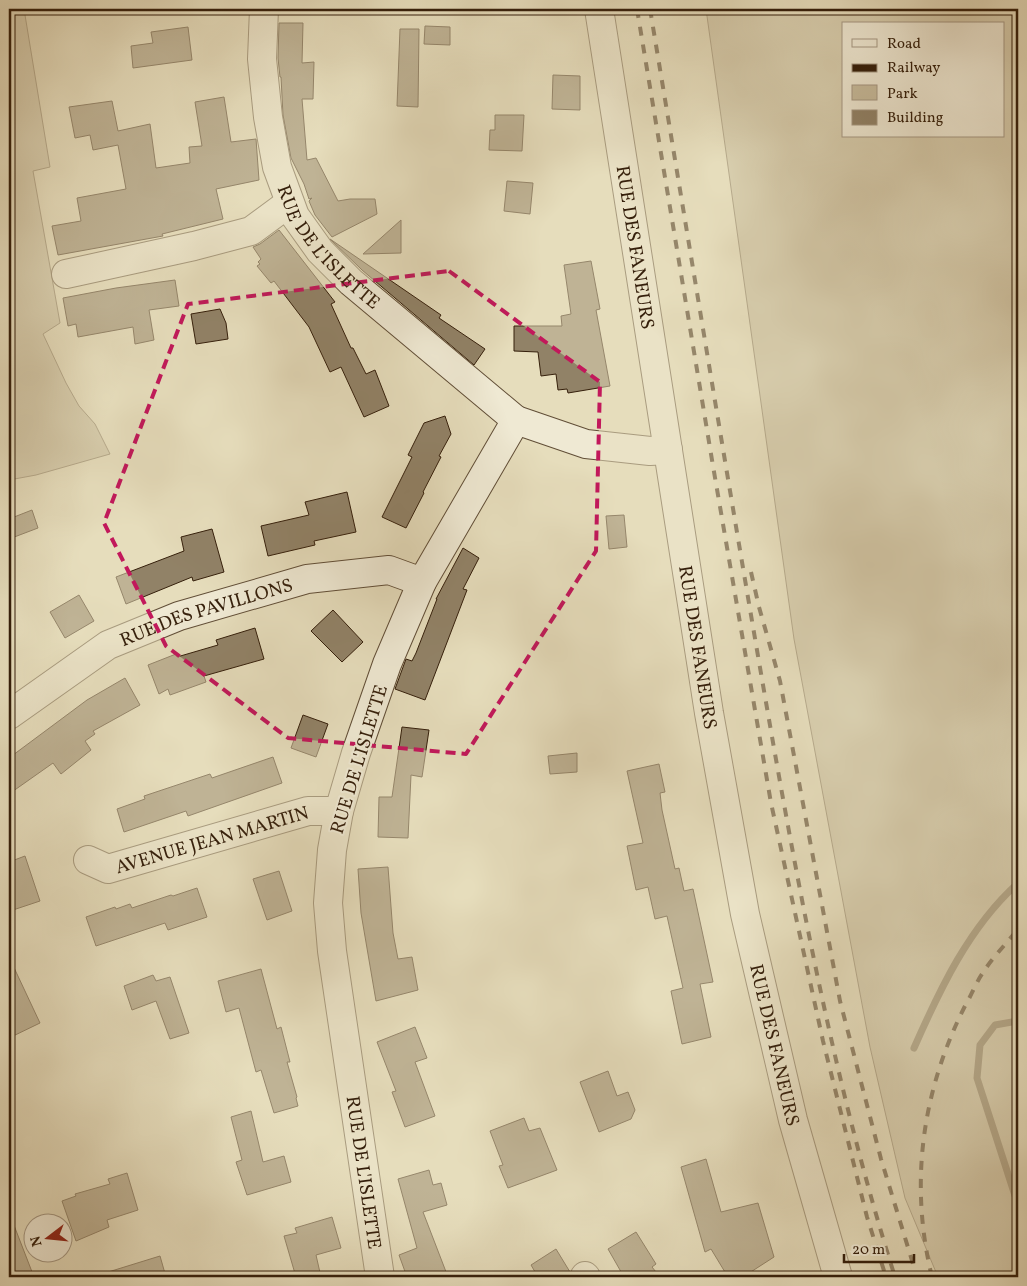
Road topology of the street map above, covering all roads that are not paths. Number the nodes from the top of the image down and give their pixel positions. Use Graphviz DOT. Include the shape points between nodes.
graph roads {
  1 [pos="264,9"];
  2 [pos="599,9"];
  3 [pos="289,203"];
  4 [pos="66,274"];
  5 [pos="516,420"];
  6 [pos="668,450"];
  7 [pos="422,582"];
  8 [pos="9,715"];
  9 [pos="339,811"];
  10 [pos="88,860"];
  11 [pos="380,1277"];
  12 [pos="838,1277"];
  1 -- 3 [label="street, RUE DE L'ISLETTE" via="262,59 268,117 277,167"];
  2 -- 6 [label="street, RUE DES FANEURS"];
  3 -- 4 [label="street" via="251,231"];
  3 -- 5 [label="street, RUE DE L'ISLETTE" via="320,251 351,282"];
  5 -- 6 [label="street, RUE DE L'ISLETTE" via="586,444"];
  5 -- 7 [label="street, RUE DE L'ISLETTE"];
  6 -- 12 [label="street, RUE DES FANEURS" via="708,713 745,914 793,1120"];
  7 -- 8 [label="street, RUE DES PAVILLONS" via="389,570 307,579 179,616 108,645"];
  7 -- 9 [label="street, RUE DE L'ISLETTE" via="387,664"];
  9 -- 10 [label="street, AVENUE JEAN MARTIN" via="308,811 108,869"];
  9 -- 11 [label="street, RUE DE L'ISLETTE" via="328,903 332,951"];
}
